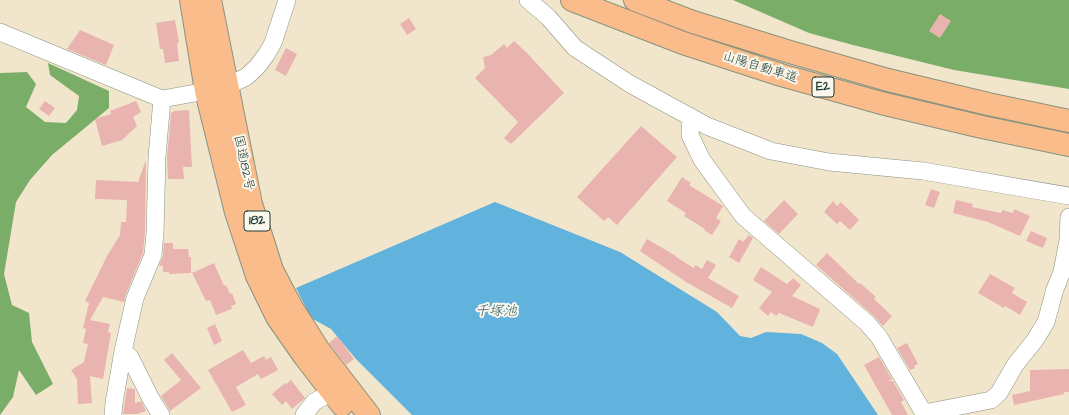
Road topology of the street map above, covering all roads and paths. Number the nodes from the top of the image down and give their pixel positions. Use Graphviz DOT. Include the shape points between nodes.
graph roads {
  1 [pos="191,0"];
  2 [pos="210,0"];
  3 [pos="287,0"];
  4 [pos="528,0"];
  5 [pos="635,0"];
  6 [pos="578,2"];
  7 [pos="0,32"];
  8 [pos="227,86"];
  9 [pos="206,91"];
  10 [pos="162,99"];
  11 [pos="691,117"];
  12 [pos="1069,121"];
  13 [pos="1069,145"];
  14 [pos="1069,196"];
  15 [pos="1069,217"];
  16 [pos="123,351"];
  17 [pos="332,392"];
  18 [pos="924,414"];
  19 [pos="113,415"];
  20 [pos="161,415"];
  21 [pos="304,415"];
  22 [pos="350,415"];
  23 [pos="369,415"];
  1 -- 9 [label="highway, 国道182号 / 182"];
  2 -- 8 [label="highway, 国道182号 / 182"];
  3 -- 8 [label="street" via="273,43 266,55 246,77"];
  4 -- 11 [label="street" via="548,17 575,48 630,84"];
  5 -- 12 [label="highway, 山陽自動車道 / E2" via="692,22 888,80"];
  6 -- 13 [label="highway, 山陽自動車道 / E2" via="683,43 781,75 882,103"];
  7 -- 10 [label="street"];
  8 -- 9 [label="street"];
  8 -- 23 [label="highway, 国道182号 / 182" via="252,204 272,270 318,349"];
  9 -- 10 [label="street"];
  9 -- 17 [label="highway, 国道182号 / 182" via="236,212 257,276 277,317"];
  10 -- 16 [label="street" via="153,255 135,298"];
  11 -- 14 [label="street" via="771,151 830,162 923,171"];
  11 -- 18 [label="street" via="690,135 702,160 743,216 867,324 883,343"];
  15 -- 18 [label="street" via="1062,272 1054,289 1046,322 1015,365 999,393 991,400"];
  16 -- 19 [label="street"];
  16 -- 20 [label="street" via="130,357"];
  17 -- 21 [label="street" via="314,402"];
  17 -- 22 [label="highway, 国道182号 / 182"];
}
